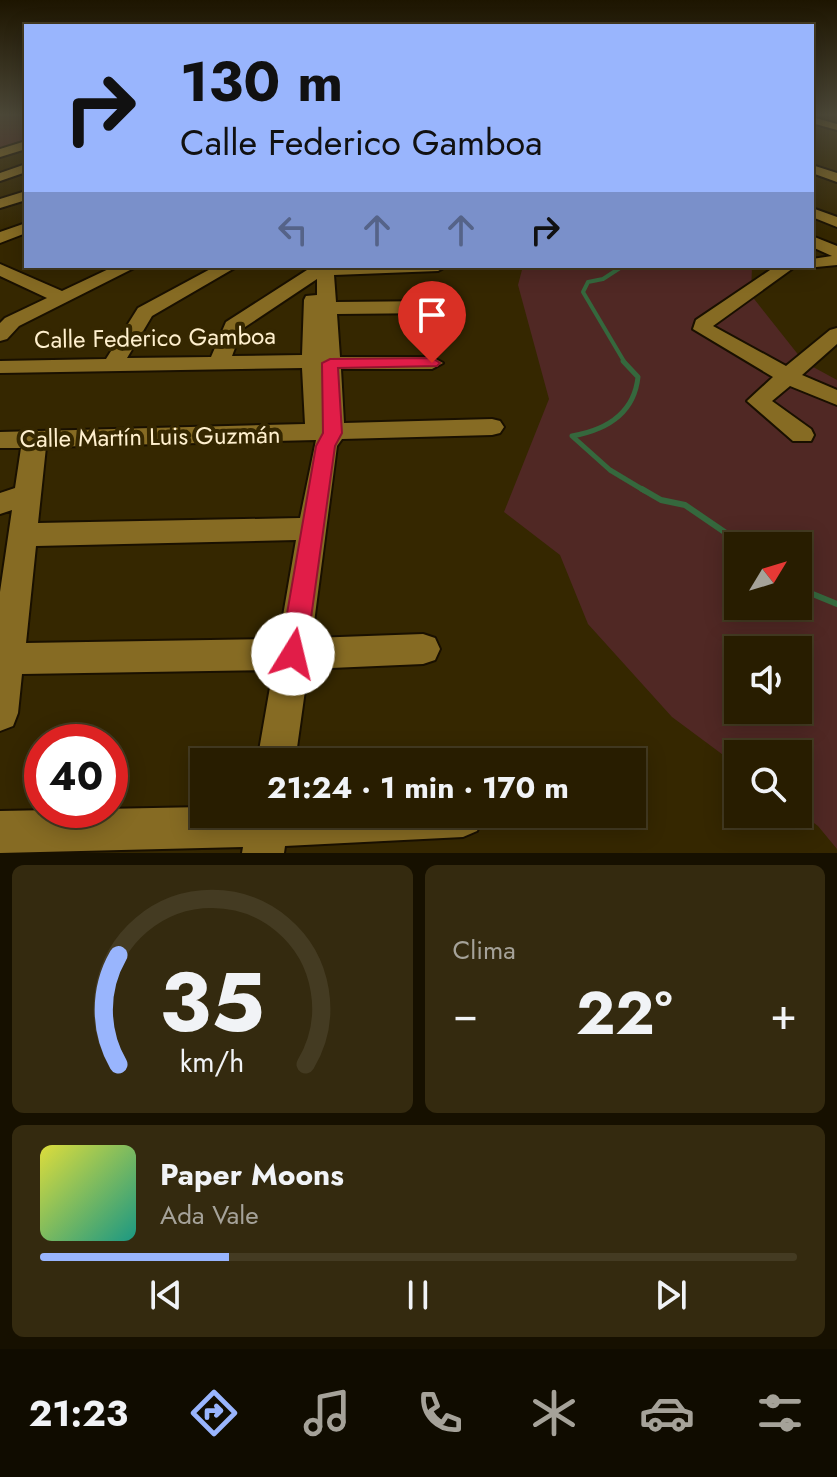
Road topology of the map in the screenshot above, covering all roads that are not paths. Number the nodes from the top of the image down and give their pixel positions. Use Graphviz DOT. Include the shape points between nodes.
graph roads {
  1 [pos="814,157"];
  2 [pos="837,163"];
  3 [pos="24,169"];
  4 [pos="814,170"];
  5 [pos="0,177"];
  6 [pos="837,180"];
  7 [pos="817,187"];
  8 [pos="837,192"];
  9 [pos="24,196"];
  10 [pos="0,204"];
  11 [pos="814,213"];
  12 [pos="837,222"];
  13 [pos="24,229"];
  14 [pos="0,238"];
  15 [pos="814,242"];
  16 [pos="837,252"];
  17 [pos="837,260"];
  18 [pos="814,264"];
  19 [pos="125,268"];
  20 [pos="225,268"];
  21 [pos="359,268"];
  22 [pos="784,268"];
  23 [pos="319,269"];
  24 [pos="9,271"];
  25 [pos="61,298"];
  26 [pos="437,307"];
  27 [pos="320,308"];
  28 [pos="837,334"];
  29 [pos="0,335"];
  30 [pos="321,362"];
  31 [pos="219,363"];
  32 [pos="432,363"];
  33 [pos="112,366"];
  34 [pos="0,367"];
  35 [pos="787,375"];
  36 [pos="837,398"];
  37 [pos="492,427"];
  38 [pos="802,435"];
  39 [pos="325,438"];
  40 [pos="35,439"];
  41 [pos="0,440"];
  42 [pos="14,499"];
  43 [pos="314,529"];
  44 [pos="22,535"];
  45 [pos="423,649"];
  46 [pos="293,654"];
  47 [pos="7,659"];
  48 [pos="0,713"];
  49 [pos="278,748"];
  50 [pos="308,828"];
  51 [pos="266,831"];
  52 [pos="0,832"];
  1 -- 2 [label="street"];
  3 -- 5 [label="street"];
  4 -- 6 [label="street"];
  6 -- 7 [label="street"];
  7 -- 8 [label="street"];
  9 -- 10 [label="street"];
  11 -- 12 [label="street"];
  13 -- 14 [label="street"];
  15 -- 16 [label="street"];
  17 -- 18 [label="street"];
  19 -- 25 [label="street"];
  20 -- 33 [label="street" via="145,312"];
  21 -- 23 [label="street"];
  22 -- 35 [label="street" via="703,329"];
  23 -- 27 [label="street"];
  23 -- 31 [label="street" via="233,326"];
  24 -- 25 [label="street"];
  25 -- 29 [label="street" via="12,322"];
  26 -- 27 [label="street"];
  27 -- 30 [label="street"];
  28 -- 35 [label="street"];
  30 -- 31 [label="street, Calle Federico Gamboa"];
  30 -- 32 [label="street, Calle Federico Gamboa"];
  30 -- 39 [label="street"];
  31 -- 33 [label="street, Calle Federico Gamboa"];
  33 -- 34 [label="street, Calle Federico Gamboa"];
  35 -- 36 [label="street"];
  35 -- 38 [label="street" via="758,401"];
  37 -- 39 [label="street, Calle Martín Luis Guzmán"];
  39 -- 40 [label="street, Calle Martín Luis Guzmán"];
  39 -- 43 [label="street"];
  40 -- 41 [label="street, Calle Martín Luis Guzmán"];
  40 -- 42 [label="street"];
  42 -- 44 [label="street"];
  43 -- 44 [label="street"];
  43 -- 46 [label="street"];
  44 -- 47 [label="street"];
  45 -- 46 [label="street"];
  46 -- 47 [label="street"];
  46 -- 49 [label="street"];
  47 -- 48 [label="street"];
  50 -- 51 [label="street"];
  51 -- 52 [label="street"];
}
